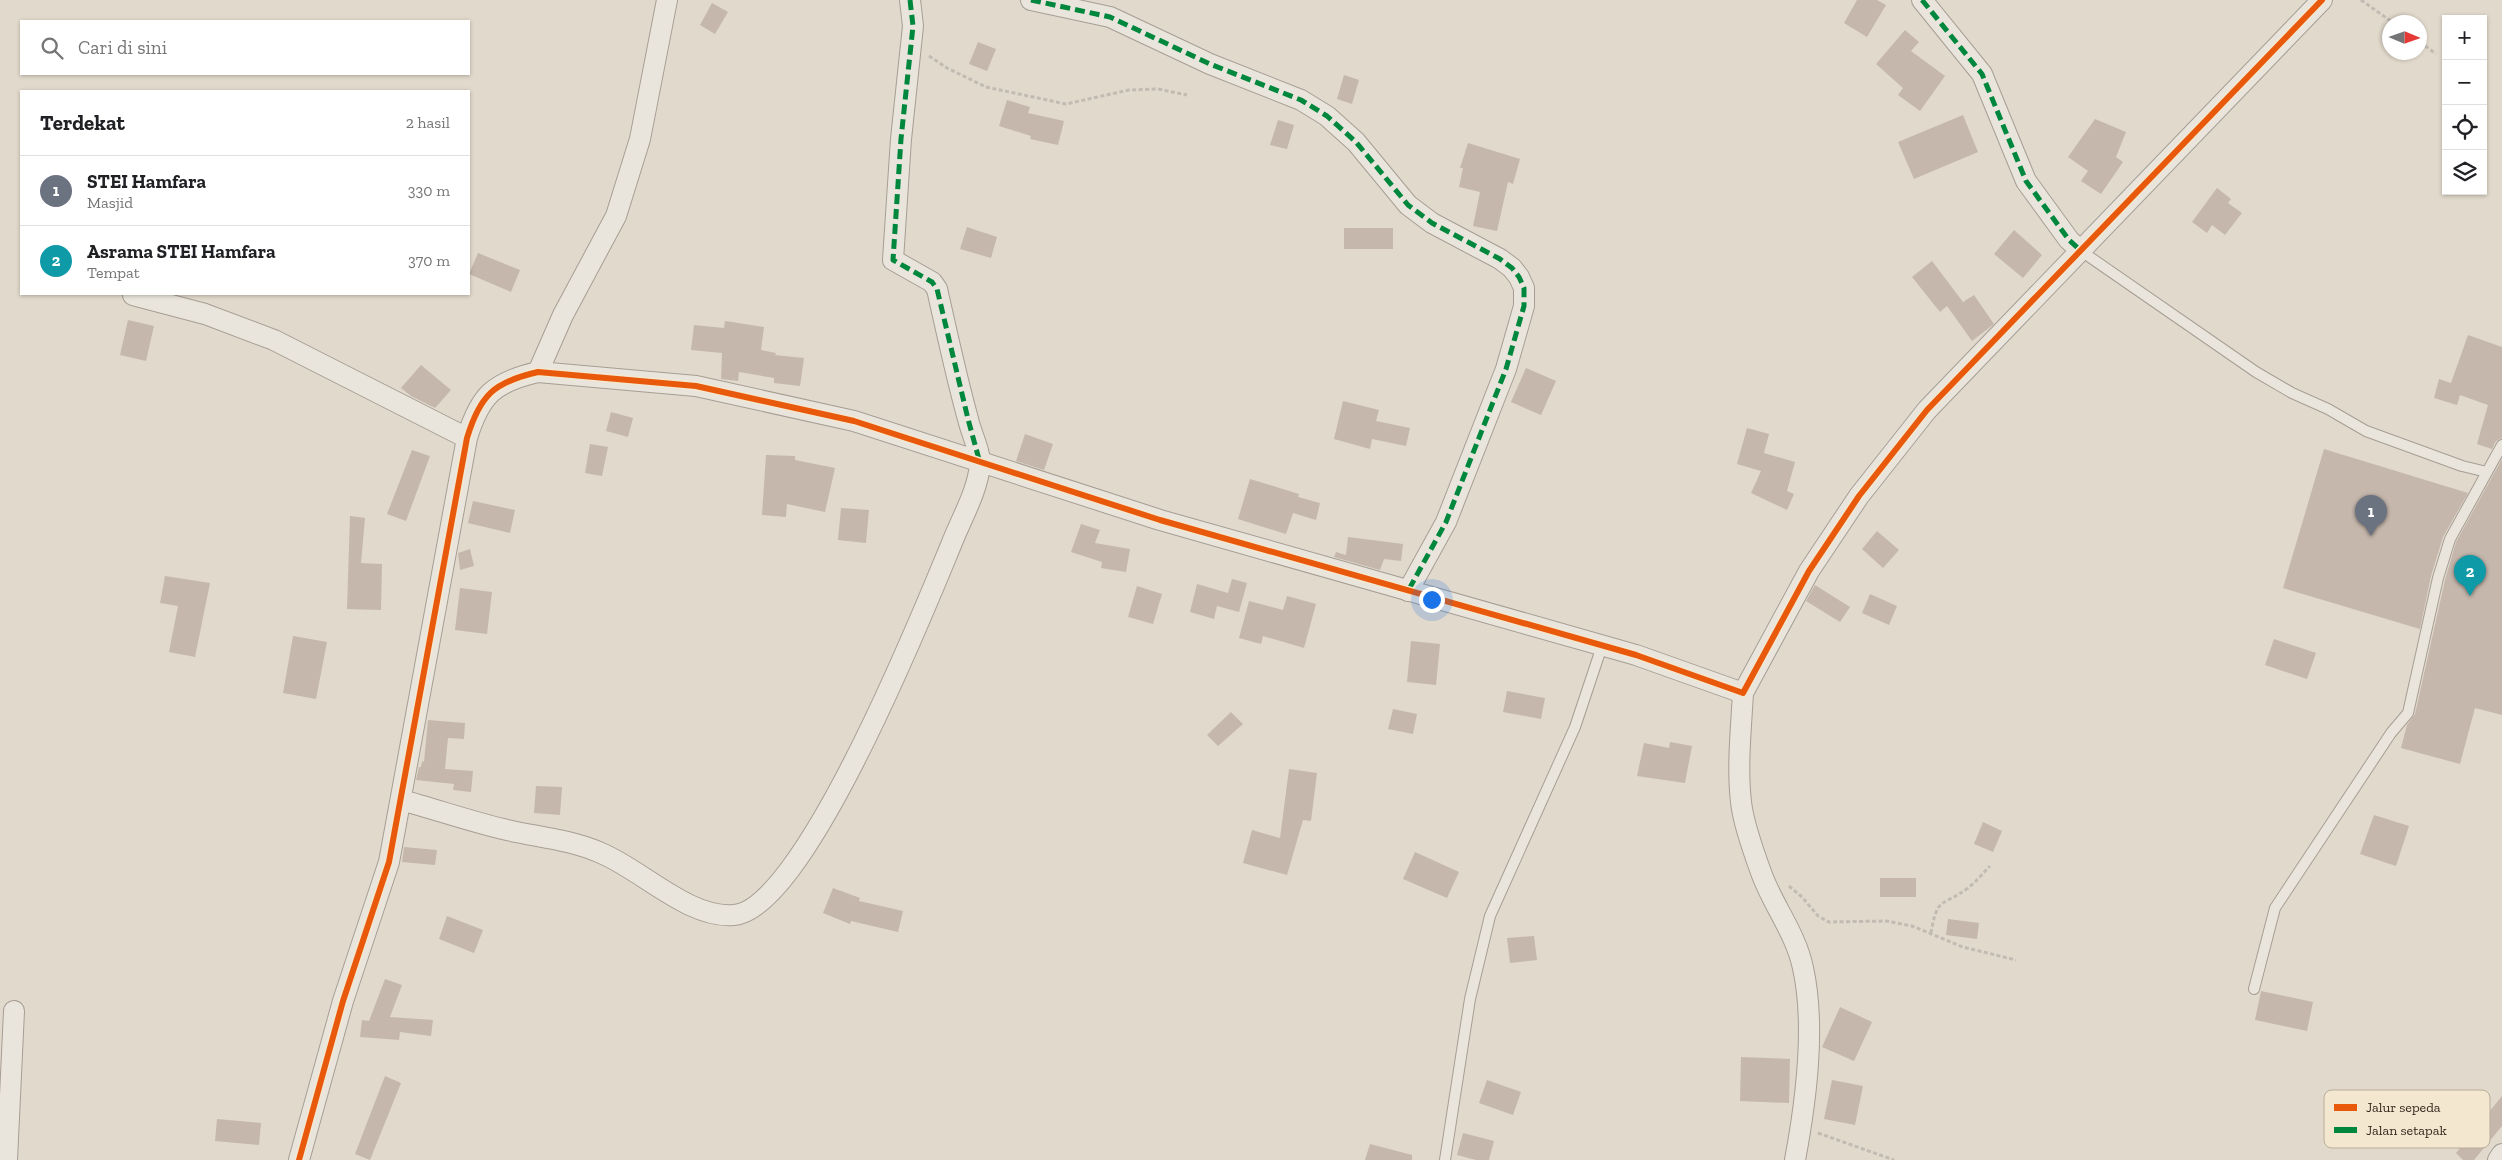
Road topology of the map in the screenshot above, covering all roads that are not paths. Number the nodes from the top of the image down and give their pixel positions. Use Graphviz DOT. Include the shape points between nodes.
graph roads {
  1 [pos="667,0"];
  2 [pos="910,0"];
  3 [pos="1031,0"];
  4 [pos="1922,0"];
  5 [pos="2322,0"];
  6 [pos="2081,251"];
  7 [pos="133,295"];
  8 [pos="538,372"];
  9 [pos="467,438"];
  10 [pos="2502,445"];
  11 [pos="980,463"];
  12 [pos="2487,472"];
  13 [pos="1408,591"];
  14 [pos="1602,646"];
  15 [pos="1744,693"];
  16 [pos="401,800"];
  17 [pos="2254,989"];
  18 [pos="14,1011"];
  19 [pos="2502,1154"];
  20 [pos="7,1160"];
  21 [pos="299,1160"];
  22 [pos="1445,1160"];
  23 [pos="1795,1160"];
  24 [pos="2498,1160"];
  1 -- 8 [label="street" via="640,139 616,216 563,314"];
  2 -- 11 [label="street" via="914,26 893,260 932,282 937,289"];
  3 -- 13 [label="street" via="1110,17 1210,64 1302,100 1327,116 1356,142 1408,205 1432,223 1500,259 1520,277 1524,306 1506,369 1446,522"];
  4 -- 6 [label="street" via="1982,74 2026,182"];
  5 -- 6 [label="street"];
  6 -- 12 [label="lane" via="2256,372 2292,393 2366,431"];
  6 -- 15 [label="street" via="1927,410 1859,496 1809,571"];
  7 -- 9 [label="street" via="205,314 274,340"];
  8 -- 9 [label="street" via="515,377 492,391 475,412"];
  8 -- 11 [label="street" via="696,386 854,421"];
  9 -- 16 [label="street"];
  10 -- 12 [label="lane"];
  11 -- 13 [label="street" via="1160,520"];
  11 -- 16 [label="street" via="970,502 913,638 862,746 782,881 752,909 736,916 695,908 625,864 570,841 500,829"];
  12 -- 17 [label="lane" via="2450,539 2438,578 2408,713 2391,733 2275,908"];
  13 -- 14 [label="street"];
  14 -- 15 [label="street"];
  14 -- 22 [label="lane" via="1575,727 1490,916 1470,999"];
  15 -- 23 [label="street" via="1740,742 1741,804 1763,876 1797,946 1804,969 1808,1011 1807,1064"];
  16 -- 21 [label="street" via="388,862 343,1001"];
  18 -- 20 [label="street"];
  19 -- 24 [label="street"];
}
